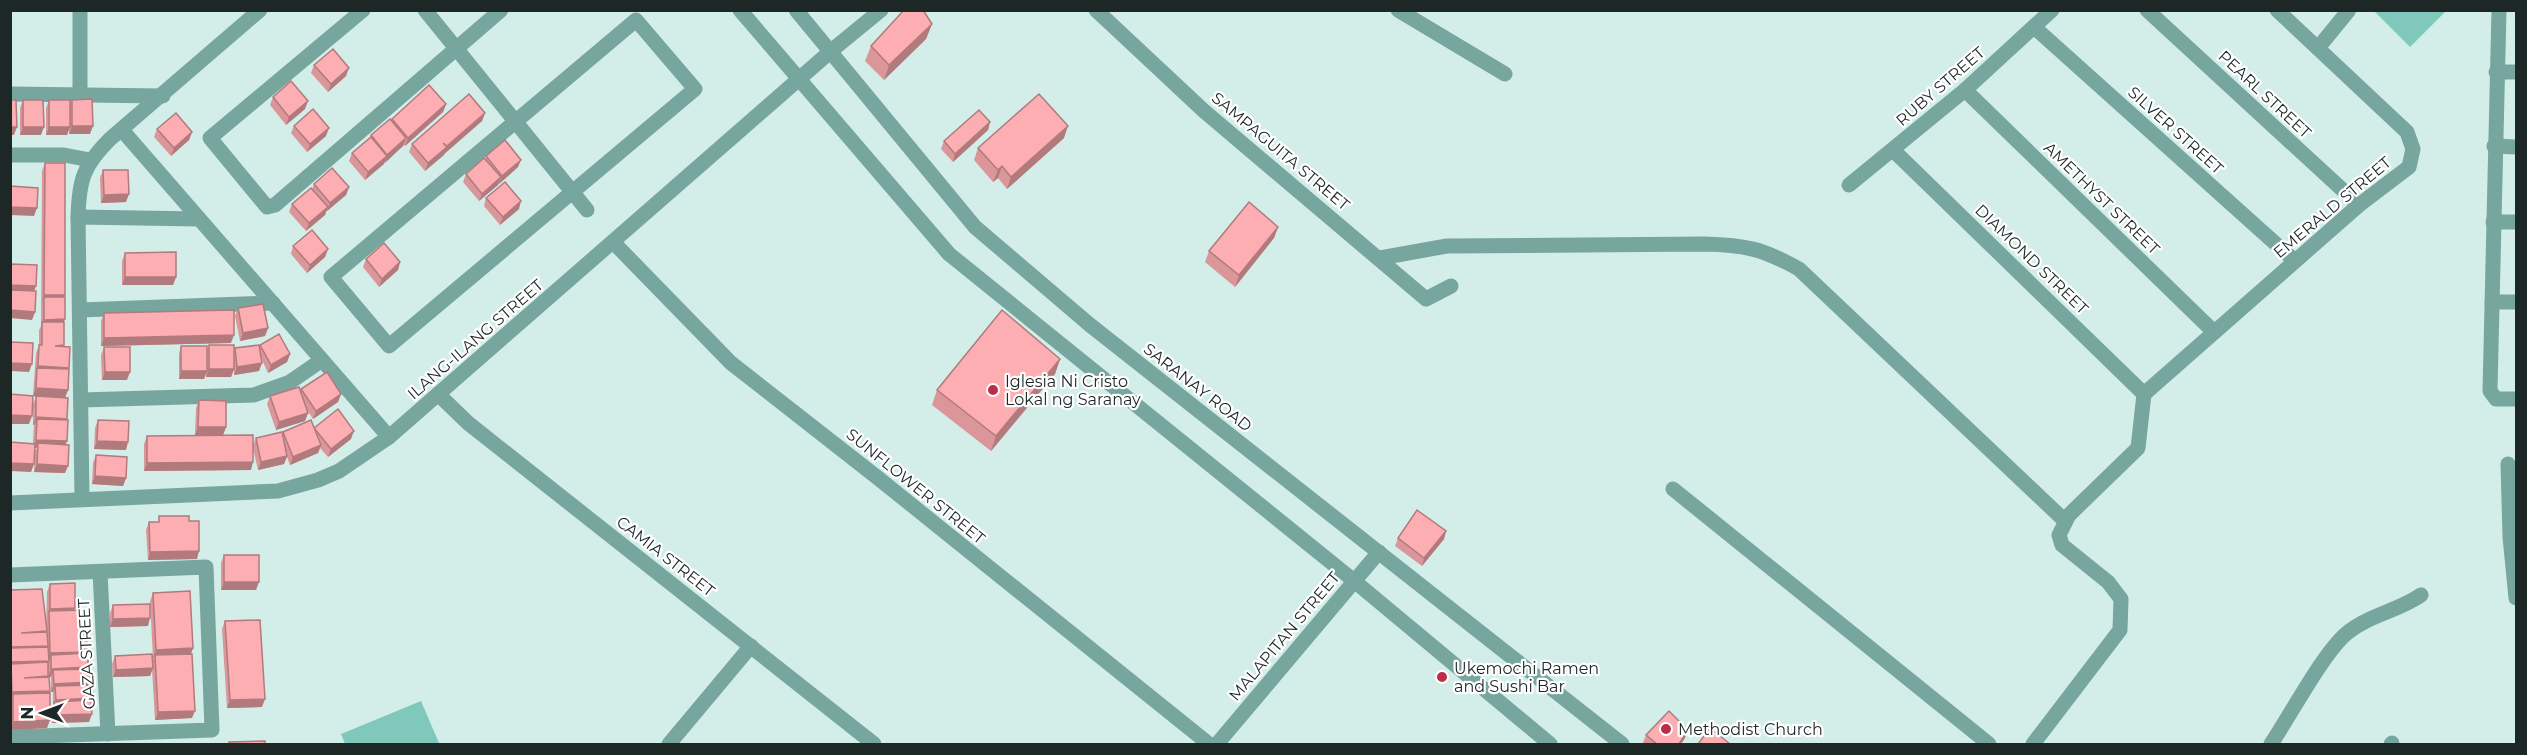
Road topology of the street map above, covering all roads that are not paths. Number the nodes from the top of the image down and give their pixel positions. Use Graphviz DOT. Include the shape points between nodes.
graph roads {
  1 [pos="80,10"];
  2 [pos="260,10"];
  3 [pos="363,10"];
  4 [pos="425,10"];
  5 [pos="501,10"];
  6 [pos="740,10"];
  7 [pos="796,10"];
  8 [pos="881,10"];
  9 [pos="1096,10"];
  10 [pos="1398,10"];
  11 [pos="2052,10"];
  12 [pos="2147,10"];
  13 [pos="2277,10"];
  14 [pos="2349,10"];
  15 [pos="2499,10"];
  16 [pos="2034,27"];
  17 [pos="2318,48"];
  18 [pos="458,50"];
  19 [pos="831,51"];
  20 [pos="2496,72"];
  21 [pos="2517,72"];
  22 [pos="1505,74"];
  23 [pos="800,78"];
  24 [pos="1965,90"];
  25 [pos="10,94"];
  26 [pos="80,95"];
  27 [pos="163,96"];
  28 [pos="515,121"];
  29 [pos="122,130"];
  30 [pos="2494,146"];
  31 [pos="2517,147"];
  32 [pos="1894,151"];
  33 [pos="10,155"];
  34 [pos="90,160"];
  35 [pos="1849,185"];
  36 [pos="572,192"];
  37 [pos="2359,205"];
  38 [pos="587,210"];
  39 [pos="78,217"];
  40 [pos="199,219"];
  41 [pos="2493,222"];
  42 [pos="2517,222"];
  43 [pos="614,243"];
  44 [pos="1380,258"];
  45 [pos="2295,261"];
  46 [pos="1451,286"];
  47 [pos="2492,302"];
  48 [pos="2517,302"];
  49 [pos="273,303"];
  50 [pos="80,310"];
  51 [pos="2214,332"];
  52 [pos="321,360"];
  53 [pos="438,394"];
  54 [pos="2144,394"];
  55 [pos="2517,399"];
  56 [pos="81,400"];
  57 [pos="389,437"];
  58 [pos="2508,464"];
  59 [pos="1673,489"];
  60 [pos="82,498"];
  61 [pos="10,503"];
  62 [pos="2064,520"];
  63 [pos="2513,537"];
  64 [pos="1379,552"];
  65 [pos="100,572"];
  66 [pos="10,575"];
  67 [pos="1353,580"];
  68 [pos="2421,595"];
  69 [pos="2517,598"];
  70 [pos="750,646"];
  71 [pos="108,734"];
  72 [pos="10,737"];
  73 [pos="669,744"];
  74 [pos="874,744"];
  75 [pos="1209,744"];
  76 [pos="1217,744"];
  77 [pos="1550,744"];
  78 [pos="1622,744"];
  79 [pos="1989,744"];
  80 [pos="2033,744"];
  81 [pos="2271,744"];
  1 -- 26 [label="street"];
  2 -- 27 [label="street"];
  3 -- 18 [label="street" via="210,138 267,207 275,205"];
  4 -- 18 [label="street"];
  5 -- 18 [label="street"];
  6 -- 23 [label="street"];
  7 -- 19 [label="street, SARANAY ROAD"];
  8 -- 19 [label="street, ILANG-ILANG STREET"];
  9 -- 44 [label="street, SAMPAGUITA STREET" via="1204,111"];
  10 -- 22 [label="street"];
  11 -- 16 [label="street, RUBY STREET"];
  12 -- 37 [label="street, PEARL STREET"];
  13 -- 17 [label="street, EMERALD STREET"];
  14 -- 17 [label="street"];
  15 -- 20 [label="street"];
  16 -- 24 [label="street, RUBY STREET"];
  16 -- 45 [label="street, SILVER STREET"];
  17 -- 37 [label="street, EMERALD STREET" via="2407,132 2413,149 2409,168"];
  18 -- 28 [label="street"];
  19 -- 23 [label="street, ILANG-ILANG STREET"];
  19 -- 64 [label="street, SARANAY ROAD" via="975,227 1090,324"];
  20 -- 21 [label="street"];
  20 -- 30 [label="street"];
  23 -- 43 [label="street, ILANG-ILANG STREET"];
  23 -- 67 [label="street" via="949,254"];
  24 -- 32 [label="street, RUBY STREET"];
  24 -- 51 [label="street, AMETHYST STREET"];
  25 -- 26 [label="street"];
  26 -- 27 [label="street"];
  27 -- 29 [label="street"];
  28 -- 36 [label="street"];
  28 -- 36 [label="street" via="636,20 695,89"];
  28 -- 36 [label="street" via="331,277 389,346"];
  29 -- 34 [label="street"];
  29 -- 40 [label="street"];
  30 -- 31 [label="street"];
  30 -- 41 [label="street"];
  32 -- 35 [label="street, RUBY STREET"];
  32 -- 54 [label="street, DIAMOND STREET"];
  33 -- 34 [label="street" via="64,155"];
  34 -- 39 [label="street" via="80,185"];
  36 -- 38 [label="street"];
  37 -- 45 [label="street, EMERALD STREET"];
  39 -- 40 [label="street"];
  39 -- 50 [label="street"];
  40 -- 49 [label="street"];
  41 -- 42 [label="street"];
  41 -- 47 [label="street"];
  43 -- 53 [label="street, ILANG-ILANG STREET"];
  43 -- 75 [label="street, SUNFLOWER STREET" via="731,363"];
  44 -- 46 [label="street, SAMPAGUITA STREET" via="1426,299"];
  44 -- 62 [label="street" via="1459,246 1705,244 1743,245 1771,254 1799,270"];
  45 -- 51 [label="street, EMERALD STREET"];
  47 -- 48 [label="street"];
  47 -- 55 [label="street" via="2490,391 2496,399"];
  49 -- 50 [label="street"];
  49 -- 52 [label="street"];
  50 -- 56 [label="street"];
  51 -- 54 [label="street, EMERALD STREET"];
  52 -- 56 [label="street" via="290,382 254,395"];
  52 -- 57 [label="street"];
  53 -- 57 [label="street, ILANG-ILANG STREET"];
  53 -- 70 [label="street, CAMIA STREET" via="468,423"];
  54 -- 62 [label="street" via="2138,448"];
  56 -- 60 [label="street"];
  57 -- 60 [label="street, ILANG-ILANG STREET" via="339,471 278,491"];
  58 -- 63 [label="street"];
  59 -- 79 [label="street"];
  60 -- 61 [label="street, ILANG-ILANG STREET"];
  62 -- 80 [label="street" via="2059,535 2062,545 2108,582 2121,599 2120,630"];
  63 -- 69 [label="street"];
  64 -- 67 [label="street, MALAPITAN STREET"];
  64 -- 78 [label="street, SARANAY ROAD"];
  65 -- 66 [label="street"];
  65 -- 71 [label="street, GAZA STREET"];
  65 -- 71 [label="street" via="206,567 212,730"];
  67 -- 76 [label="street, MALAPITAN STREET"];
  67 -- 77 [label="street"];
  68 -- 81 [label="street" via="2385,610 2345,635"];
  70 -- 73 [label="street"];
  70 -- 74 [label="street, CAMIA STREET"];
  71 -- 72 [label="street"];
}
